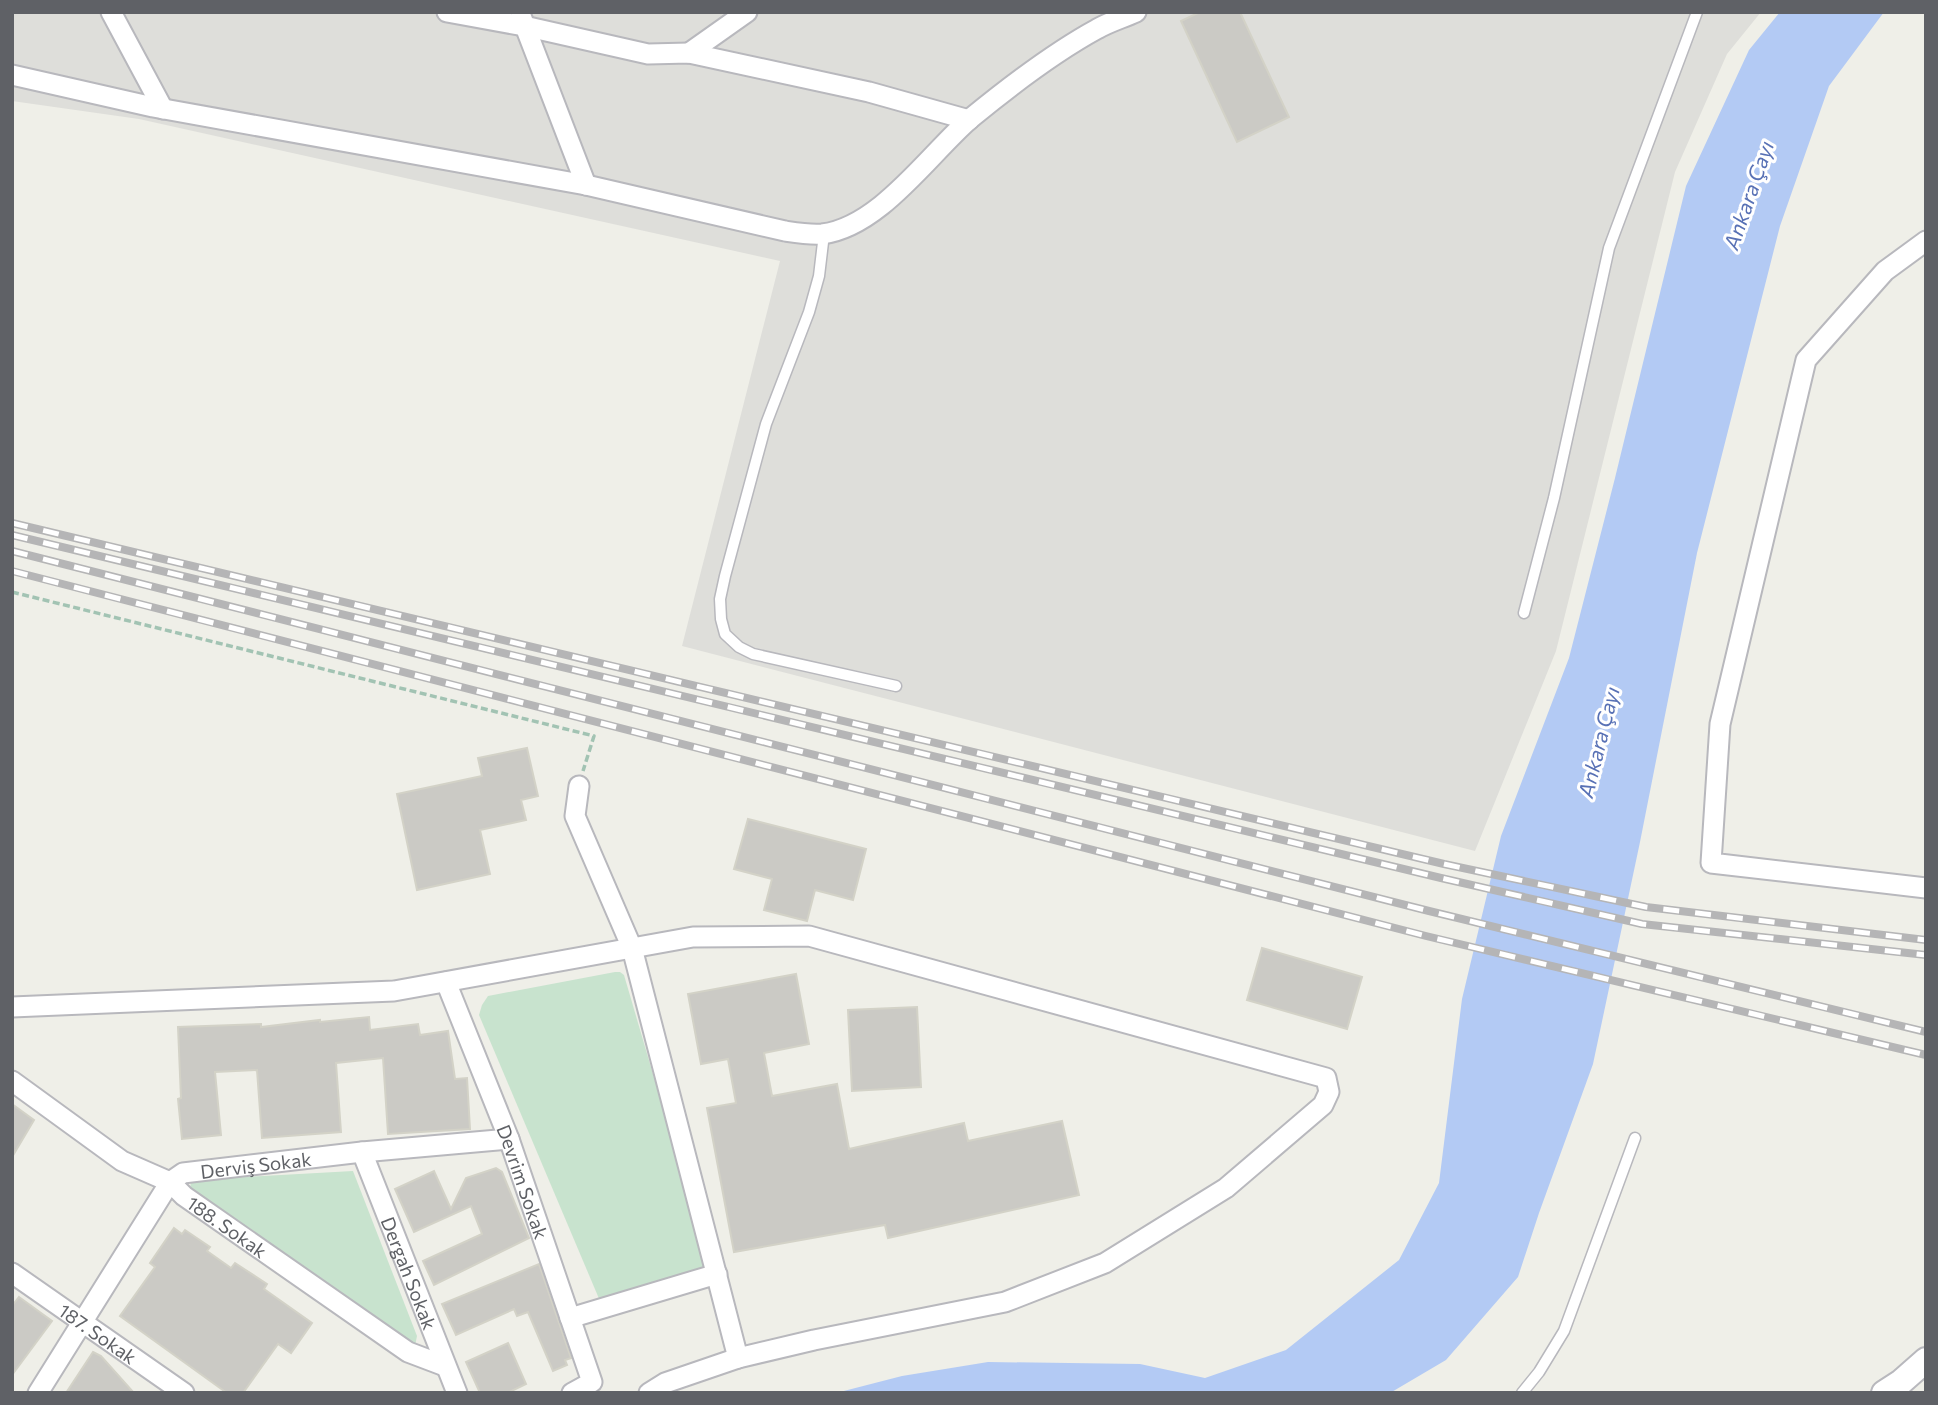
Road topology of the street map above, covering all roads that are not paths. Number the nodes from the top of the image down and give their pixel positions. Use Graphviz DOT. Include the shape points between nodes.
graph roads {
  1 [pos="111,12"];
  2 [pos="447,12"];
  3 [pos="747,12"];
  4 [pos="1136,12"];
  5 [pos="1697,12"];
  6 [pos="522,19"];
  7 [pos="1094,20"];
  8 [pos="689,53"];
  9 [pos="12,75"];
  10 [pos="163,109"];
  11 [pos="969,120"];
  12 [pos="586,185"];
  13 [pos="824,234"];
  14 [pos="1926,240"];
  15 [pos="1524,613"];
  16 [pos="895,686"];
  17 [pos="579,786"];
  18 [pos="1926,888"];
  19 [pos="632,948"];
  20 [pos="446,982"];
  21 [pos="12,1007"];
  22 [pos="12,1081"];
  23 [pos="1635,1138"];
  24 [pos="509,1139"];
  25 [pos="362,1152"];
  26 [pos="170,1182"];
  27 [pos="12,1273"];
  28 [pos="717,1274"];
  29 [pos="570,1318"];
  30 [pos="84,1322"];
  31 [pos="738,1358"];
  32 [pos="1926,1360"];
  33 [pos="445,1366"];
  34 [pos="38,1393"];
  35 [pos="184,1393"];
  36 [pos="457,1393"];
  37 [pos="572,1393"];
  38 [pos="649,1393"];
  39 [pos="1522,1393"];
  40 [pos="1884,1393"];
  1 -- 10 [label="street"];
  2 -- 6 [label="street"];
  3 -- 8 [label="street"];
  4 -- 7 [label="street"];
  5 -- 15 [label="lane" via="1609,248"];
  6 -- 8 [label="street" via="648,54"];
  6 -- 12 [label="street"];
  7 -- 11 [label="street"];
  8 -- 11 [label="street" via="869,92"];
  9 -- 10 [label="street"];
  10 -- 12 [label="street"];
  11 -- 13 [label="street" via="905,186 863,218"];
  12 -- 13 [label="street" via="785,231"];
  13 -- 16 [label="lane" via="809,312 766,424 728,564 720,599 721,619 730,640 753,653"];
  14 -- 18 [label="street" via="1885,271 1806,360 1720,724 1711,863"];
  17 -- 19 [label="street" via="575,816"];
  19 -- 20 [label="street"];
  19 -- 28 [label="street"];
  19 -- 31 [label="street" via="694,937 809,936 1326,1078 1329,1092 1323,1105 1226,1188 1105,1263 1005,1302"];
  20 -- 21 [label="street" via="394,991"];
  20 -- 24 [label="street, Devrim Sokak"];
  22 -- 26 [label="street, 188. Sokak" via="122,1161"];
  23 -- 39 [label="lane" via="1564,1331"];
  24 -- 25 [label="street, Derviş Sokak"];
  24 -- 29 [label="street, Devrim Sokak"];
  25 -- 26 [label="street, Derviş Sokak" via="183,1173"];
  25 -- 33 [label="street, Dergah Sokak"];
  26 -- 30 [label="street"];
  26 -- 33 [label="street, 188. Sokak" via="408,1352"];
  27 -- 30 [label="street, 187. Sokak"];
  28 -- 29 [label="street"];
  28 -- 31 [label="street"];
  29 -- 37 [label="street, Devrim Sokak" via="592,1382"];
  30 -- 34 [label="street"];
  30 -- 35 [label="street, 187. Sokak"];
  31 -- 38 [label="street"];
  32 -- 40 [label="street"];
  33 -- 36 [label="street, Dergah Sokak"];
}
